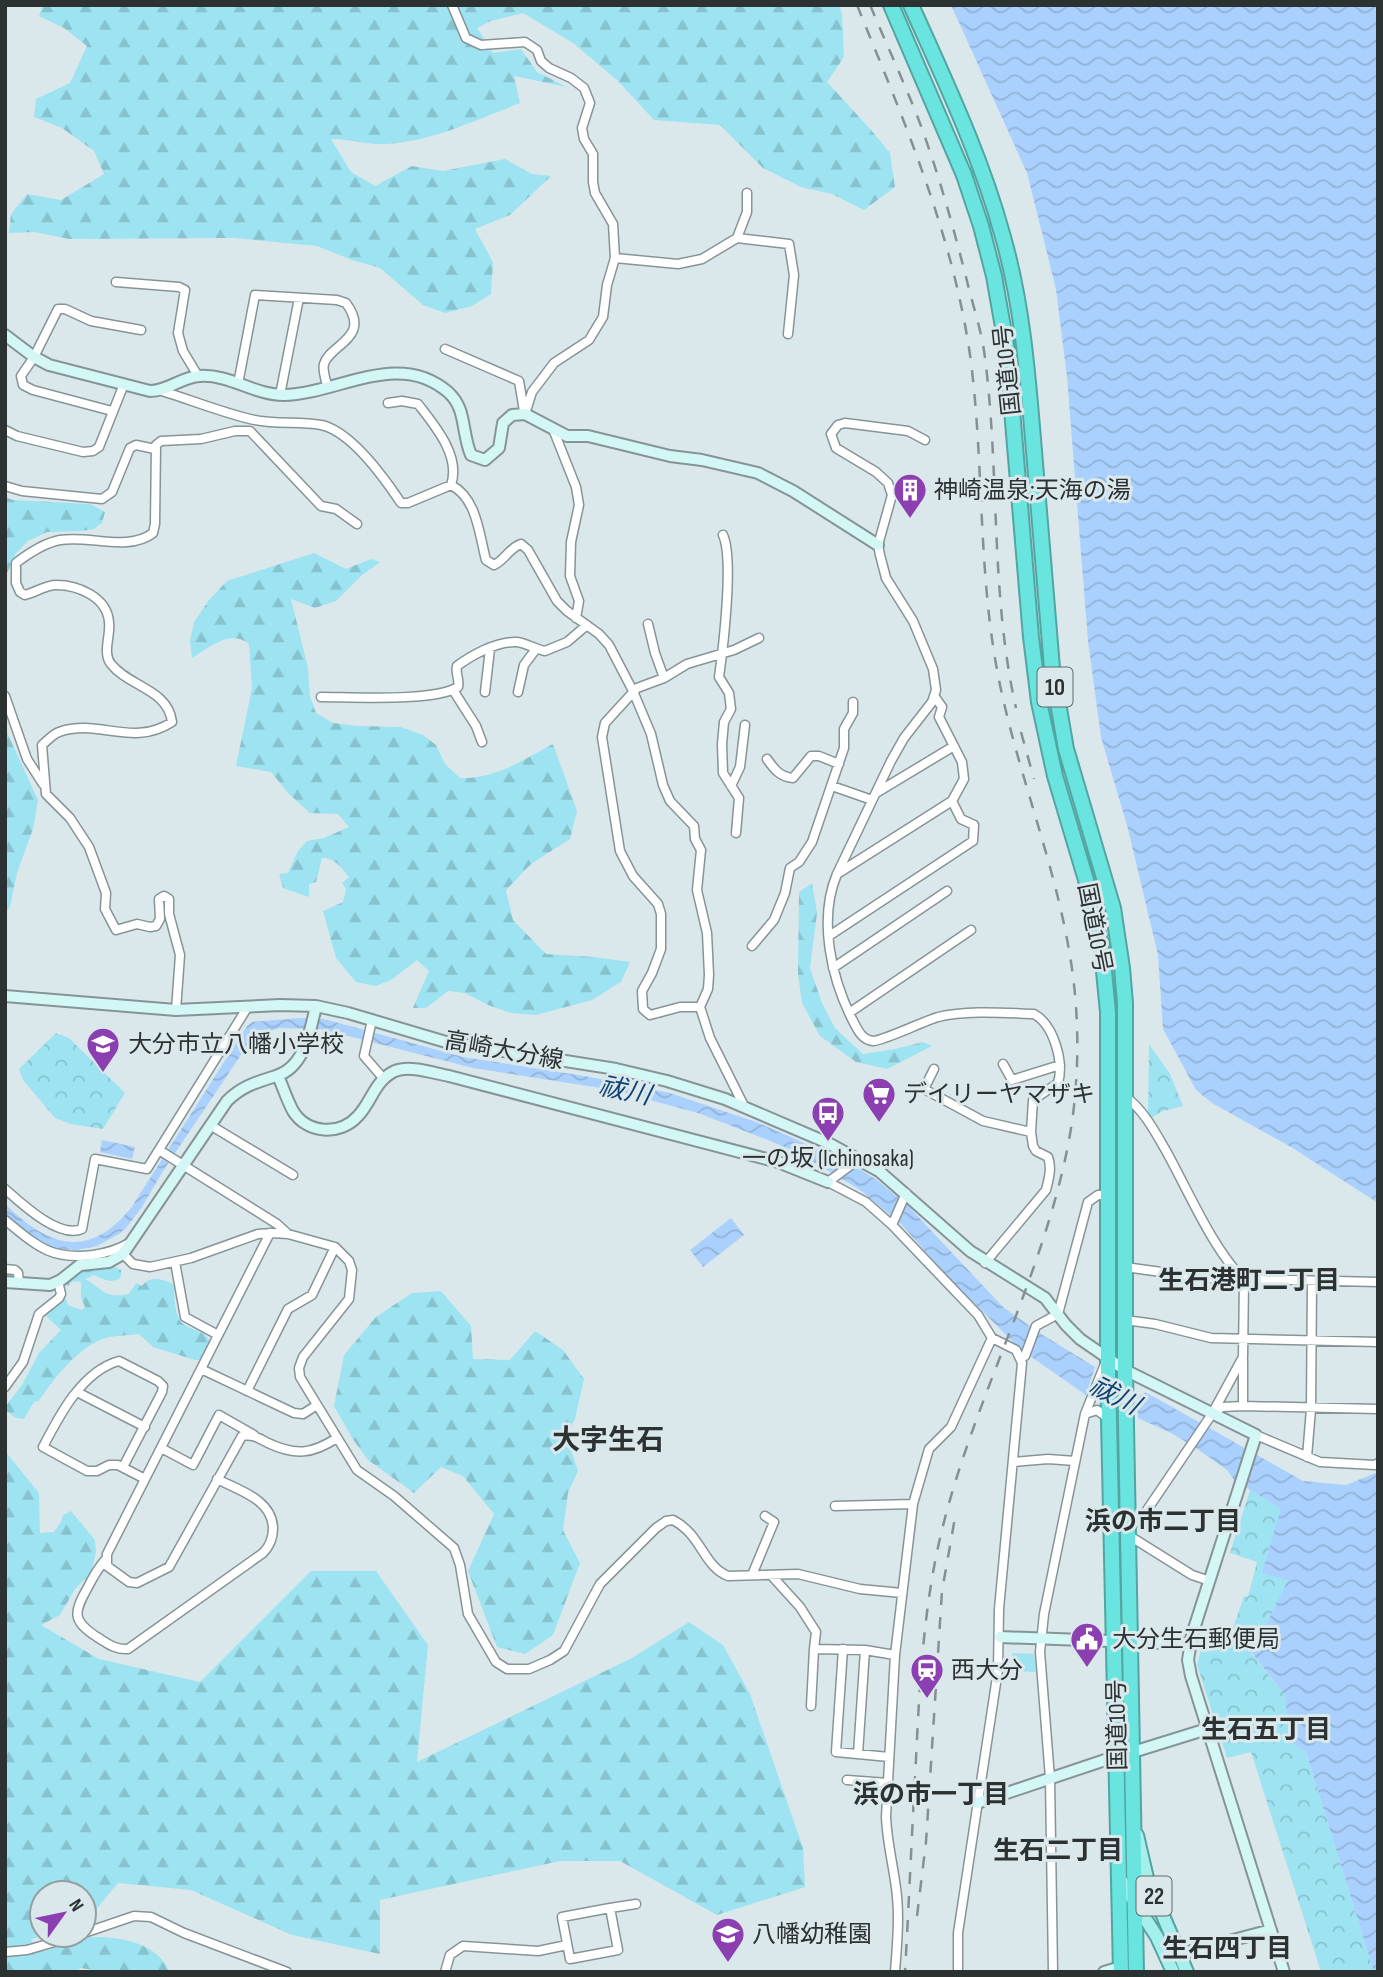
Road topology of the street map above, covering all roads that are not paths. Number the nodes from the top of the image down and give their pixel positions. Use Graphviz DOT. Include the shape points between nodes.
graph roads {
  1 [pos="452,5"];
  2 [pos="891,5"];
  3 [pos="911,5"];
  4 [pos="747,193"];
  5 [pos="737,238"];
  6 [pos="615,258"];
  7 [pos="116,282"];
  8 [pos="299,298"];
  9 [pos="141,330"];
  10 [pos="788,334"];
  11 [pos="5,335"];
  12 [pos="445,349"];
  13 [pos="34,357"];
  14 [pos="198,376"];
  15 [pos="124,384"];
  16 [pos="238,384"];
  17 [pos="327,386"];
  18 [pos="162,391"];
  19 [pos="280,395"];
  20 [pos="388,403"];
  21 [pos="111,411"];
  22 [pos="524,414"];
  23 [pos="252,420"];
  24 [pos="553,429"];
  25 [pos="5,430"];
  26 [pos="250,431"];
  27 [pos="925,440"];
  28 [pos="155,449"];
  29 [pos="451,485"];
  30 [pos="5,486"];
  31 [pos="357,524"];
  32 [pos="723,535"];
  33 [pos="878,545"];
  34 [pos="576,618"];
  35 [pos="648,624"];
  36 [pos="587,625"];
  37 [pos="759,638"];
  38 [pos="490,649"];
  39 [pos="536,649"];
  40 [pos="723,653"];
  41 [pos="664,678"];
  42 [pos="453,690"];
  43 [pos="633,691"];
  44 [pos="485,692"];
  45 [pos="518,692"];
  46 [pos="5,696"];
  47 [pos="321,697"];
  48 [pos="935,697"];
  49 [pos="853,702"];
  50 [pos="745,725"];
  51 [pos="482,742"];
  52 [pos="954,746"];
  53 [pos="767,759"];
  54 [pos="839,764"];
  55 [pos="43,784"];
  56 [pos="732,786"];
  57 [pos="832,786"];
  58 [pos="873,796"];
  59 [pos="952,801"];
  60 [pos="736,833"];
  61 [pos="837,874"];
  62 [pos="947,891"];
  63 [pos="971,930"];
  64 [pos="829,936"];
  65 [pos="752,946"];
  66 [pos="833,968"];
  67 [pos="5,996"];
  68 [pos="700,1007"];
  69 [pos="247,1008"];
  70 [pos="176,1010"];
  71 [pos="315,1011"];
  72 [pos="849,1013"];
  73 [pos="372,1022"];
  74 [pos="1003,1064"];
  75 [pos="1060,1065"];
  76 [pos="934,1069"];
  77 [pos="278,1076"];
  78 [pos="383,1078"];
  79 [pos="1126,1097"];
  80 [pos="744,1106"];
  81 [pos="210,1125"];
  82 [pos="1031,1132"];
  83 [pos="160,1151"];
  84 [pos="856,1161"];
  85 [pos="180,1163"];
  86 [pos="293,1175"];
  87 [pos="830,1181"];
  88 [pos="5,1189"];
  89 [pos="1108,1195"];
  90 [pos="905,1196"];
  91 [pos="5,1220"];
  92 [pos="893,1222"];
  93 [pos="270,1233"];
  94 [pos="288,1234"];
  95 [pos="134,1240"];
  96 [pos="335,1247"];
  97 [pos="123,1254"];
  98 [pos="176,1262"];
  99 [pos="985,1263"];
  100 [pos="1125,1267"];
  101 [pos="5,1269"];
  102 [pos="1244,1280"];
  103 [pos="1312,1281"];
  104 [pos="5,1282"];
  105 [pos="58,1282"];
  106 [pos="1378,1282"];
  107 [pos="19,1283"];
  108 [pos="1058,1314"];
  109 [pos="1125,1320"];
  110 [pos="218,1335"];
  111 [pos="992,1338"];
  112 [pos="1244,1339"];
  113 [pos="1311,1341"];
  114 [pos="1378,1342"];
  115 [pos="1023,1357"];
  116 [pos="1243,1357"];
  117 [pos="1106,1367"];
  118 [pos="201,1368"];
  119 [pos="1125,1376"];
  120 [pos="5,1387"];
  121 [pos="247,1391"];
  122 [pos="76,1392"];
  123 [pos="317,1405"];
  124 [pos="1243,1406"];
  125 [pos="1311,1409"];
  126 [pos="1378,1409"];
  127 [pos="1085,1414"];
  128 [pos="1109,1414"];
  129 [pos="1212,1414"];
  130 [pos="145,1427"];
  131 [pos="1256,1435"];
  132 [pos="255,1436"];
  133 [pos="337,1438"];
  134 [pos="161,1448"];
  135 [pos="1307,1457"];
  136 [pos="1075,1461"];
  137 [pos="1013,1462"];
  138 [pos="1378,1463"];
  139 [pos="124,1468"];
  140 [pos="145,1479"];
  141 [pos="217,1479"];
  142 [pos="913,1504"];
  143 [pos="835,1506"];
  144 [pos="765,1516"];
  145 [pos="1128,1532"];
  146 [pos="106,1559"];
  147 [pos="752,1574"];
  148 [pos="771,1575"];
  149 [pos="1210,1580"];
  150 [pos="902,1593"];
  151 [pos="1000,1637"];
  152 [pos="1040,1640"];
  153 [pos="1114,1643"];
  154 [pos="1130,1644"];
  155 [pos="1190,1644"];
  156 [pos="814,1649"];
  157 [pos="843,1649"];
  158 [pos="865,1650"];
  159 [pos="895,1655"];
  160 [pos="811,1706"];
  161 [pos="1207,1729"];
  162 [pos="1132,1752"];
  163 [pos="858,1754"];
  164 [pos="1117,1756"];
  165 [pos="889,1757"];
  166 [pos="1050,1778"];
  167 [pos="847,1780"];
  168 [pos="888,1783"];
  169 [pos="977,1803"];
  170 [pos="1134,1817"];
  171 [pos="1120,1879"];
  172 [pos="1135,1902"];
  173 [pos="636,1903"];
  174 [pos="610,1908"];
  175 [pos="98,1928"];
  176 [pos="1271,1930"];
  177 [pos="568,1945"];
  178 [pos="30,1949"];
  179 [pos="5,1952"];
  180 [pos="1180,1954"];
  181 [pos="269,1969"];
  182 [pos="1121,1970"];
  183 [pos="287,1972"];
  184 [pos="445,1972"];
  185 [pos="895,1972"];
  186 [pos="958,1972"];
  187 [pos="1053,1972"];
  188 [pos="1104,1972"];
  189 [pos="1136,1972"];
  190 [pos="1173,1972"];
  191 [pos="1187,1972"];
  192 [pos="1284,1972"];
  1 -- 6 [label="street" via="466,38 481,45 525,42 537,50 541,61 588,93 590,103 582,128 593,153 596,193 613,224"];
  2 -- 89 [label="highway, 国道10号 / 10" via="973,199 1003,326 1039,702 1102,951 1108,1012"];
  3 -- 79 [label="highway, 国道10号 / 10" via="985,178 1016,292 1027,360 1052,668 1066,749 1118,934 1125,1003"];
  4 -- 5 [label="street" via="747,212"];
  5 -- 6 [label="street" via="702,259 678,264"];
  5 -- 10 [label="street" via="789,244 794,275"];
  6 -- 22 [label="street" via="603,317 589,340 555,363 532,392"];
  7 -- 14 [label="street" via="185,290 178,334"];
  8 -- 16 [label="street" via="255,295"];
  8 -- 17 [label="street" via="337,300 351,309 354,319 349,339 324,365"];
  8 -- 19 [label="street"];
  9 -- 13 [label="street" via="91,321 58,309"];
  11 -- 13 [label="street"];
  12 -- 22 [label="street" via="519,381"];
  13 -- 15 [label="street"];
  13 -- 21 [label="street" via="21,376 23,385"];
  14 -- 16 [label="street"];
  14 -- 18 [label="street"];
  15 -- 18 [label="street"];
  15 -- 21 [label="street"];
  16 -- 19 [label="street"];
  17 -- 19 [label="street"];
  17 -- 22 [label="street" via="376,375 419,374 447,391 461,407 471,455 485,460 499,448 503,423 512,415"];
  18 -- 23 [label="street"];
  20 -- 29 [label="street" via="418,404 441,433 456,471"];
  21 -- 25 [label="street" via="99,447 93,451"];
  22 -- 24 [label="street"];
  23 -- 26 [label="street"];
  23 -- 29 [label="street" via="336,431 382,475 401,503"];
  24 -- 33 [label="street" via="567,436 588,436 758,473"];
  24 -- 34 [label="street" via="579,505 570,576 579,601"];
  26 -- 28 [label="street" via="161,441"];
  26 -- 31 [label="street" via="321,506 336,509"];
  27 -- 33 [label="street" via="908,431 883,427 845,423 833,430 833,445 876,472 891,489"];
  28 -- 30 [label="street" via="130,448 112,492 102,499"];
  28 -- 55 [label="street" via="153,533 145,540 49,543 16,563 15,570 20,592 25,595 57,585 98,600 110,621 109,662 159,697 172,722 138,735 80,728 57,733 42,745"];
  29 -- 34 [label="street" via="466,495 477,518 486,560 494,565 522,544 557,601"];
  32 -- 40 [label="street" via="727,544"];
  33 -- 48 [label="street" via="886,578 913,621 933,669"];
  34 -- 36 [label="street"];
  35 -- 41 [label="street"];
  36 -- 39 [label="street" via="567,642 545,651"];
  36 -- 43 [label="street" via="609,645"];
  37 -- 40 [label="street"];
  38 -- 39 [label="street" via="516,642"];
  38 -- 42 [label="street" via="457,666 458,687"];
  38 -- 44 [label="street"];
  39 -- 45 [label="street" via="524,665"];
  40 -- 41 [label="street" via="687,664"];
  40 -- 56 [label="street" via="719,677 729,693 731,709 724,722 723,773"];
  41 -- 43 [label="street"];
  42 -- 47 [label="street"];
  42 -- 51 [label="street"];
  43 -- 68 [label="street" via="655,746 663,785 670,801 692,823 701,850 696,890 707,933 709,975"];
  43 -- 68 [label="street" via="606,723 602,744 620,851 661,914 661,949 641,1002 650,1014"];
  46 -- 55 [label="street" via="27,759"];
  48 -- 52 [label="street" via="942,707 940,721"];
  48 -- 58 [label="street" via="904,738"];
  49 -- 54 [label="street"];
  50 -- 56 [label="street" via="740,767"];
  52 -- 58 [label="street"];
  52 -- 59 [label="street" via="964,779"];
  53 -- 54 [label="street" via="784,778 793,778 811,756"];
  54 -- 57 [label="street"];
  55 -- 70 [label="street" via="89,847 106,894 105,909 116,930 136,924 156,926 159,899 169,899 180,956"];
  56 -- 60 [label="street" via="739,798"];
  57 -- 58 [label="street"];
  57 -- 65 [label="street" via="812,842 790,868 774,920"];
  58 -- 61 [label="street"];
  59 -- 61 [label="street"];
  59 -- 64 [label="street" via="961,819 974,825 973,841"];
  61 -- 64 [label="street" via="831,891"];
  62 -- 66 [label="street"];
  63 -- 72 [label="street"];
  64 -- 66 [label="street"];
  66 -- 72 [label="street"];
  67 -- 70 [label="street, 高崎大分線"];
  68 -- 80 [label="street"];
  69 -- 70 [label="street, 高崎大分線"];
  69 -- 71 [label="street, 高崎大分線" via="281,1005"];
  69 -- 83 [label="street"];
  71 -- 73 [label="street, 高崎大分線"];
  71 -- 77 [label="street" via="297,1061"];
  72 -- 75 [label="street" via="861,1036 872,1041 941,1017 1034,1014 1057,1046"];
  73 -- 78 [label="street" via="365,1059"];
  73 -- 80 [label="street, 高崎大分線" via="446,1042 641,1075"];
  74 -- 75 [label="street" via="1012,1080"];
  75 -- 82 [label="street" via="1058,1083 1033,1100"];
  76 -- 82 [label="street" via="924,1089 984,1121"];
  77 -- 78 [label="street" via="298,1118 322,1130 352,1122"];
  77 -- 81 [label="street" via="236,1092"];
  78 -- 87 [label="street" via="404,1069 449,1076 778,1162"];
  79 -- 100 [label="highway, 国道10号 / 10"];
  79 -- 102 [label="street" via="1148,1120 1208,1228"];
  80 -- 84 [label="street, 高崎大分線"];
  81 -- 85 [label="street"];
  81 -- 86 [label="street"];
  82 -- 99 [label="street" via="1036,1151 1050,1162 1046,1189"];
  83 -- 85 [label="street"];
  83 -- 88 [label="street" via="147,1169 95,1159 82,1229 76,1232 47,1222"];
  84 -- 87 [label="street"];
  84 -- 90 [label="street, 高崎大分線" via="886,1176"];
  85 -- 94 [label="street"];
  85 -- 95 [label="street"];
  87 -- 92 [label="street"];
  89 -- 108 [label="street" via="1088,1202"];
  89 -- 117 [label="highway, 国道10号 / 10"];
  90 -- 92 [label="street"];
  90 -- 99 [label="street, 高崎大分線"];
  91 -- 95 [label="street" via="34,1244 62,1257 104,1254"];
  92 -- 111 [label="street" via="978,1315"];
  93 -- 94 [label="street"];
  93 -- 98 [label="street"];
  93 -- 110 [label="street"];
  94 -- 96 [label="street"];
  95 -- 97 [label="street"];
  96 -- 121 [label="street" via="312,1296 288,1309"];
  96 -- 123 [label="street" via="351,1265 350,1294 299,1368"];
  97 -- 98 [label="street" via="139,1267"];
  97 -- 105 [label="street" via="109,1262 80,1265"];
  98 -- 110 [label="street" via="185,1317"];
  99 -- 108 [label="street, 高崎大分線" via="1045,1298"];
  100 -- 102 [label="street"];
  100 -- 109 [label="highway, 国道10号 / 10"];
  101 -- 107 [label="street" via="18,1273"];
  102 -- 103 [label="street"];
  102 -- 112 [label="street"];
  103 -- 106 [label="street"];
  103 -- 113 [label="street"];
  104 -- 107 [label="street"];
  105 -- 107 [label="street" via="41,1286"];
  105 -- 120 [label="street" via="59,1298 39,1314 23,1362"];
  108 -- 115 [label="street" via="1036,1325"];
  108 -- 117 [label="street, 高崎大分線"];
  109 -- 112 [label="street" via="1211,1338"];
  109 -- 119 [label="highway, 国道10号 / 10"];
  110 -- 118 [label="street"];
  111 -- 115 [label="street"];
  111 -- 142 [label="street" via="951,1427 929,1449"];
  112 -- 113 [label="street"];
  112 -- 116 [label="street"];
  113 -- 114 [label="street"];
  113 -- 125 [label="street"];
  115 -- 137 [label="street"];
  116 -- 124 [label="street"];
  116 -- 129 [label="street"];
  117 -- 119 [label="street, 高崎大分線"];
  117 -- 127 [label="street"];
  117 -- 128 [label="highway, 国道10号 / 10"];
  118 -- 121 [label="street"];
  118 -- 134 [label="street"];
  119 -- 129 [label="street, 高崎大分線"];
  119 -- 145 [label="highway, 国道10号 / 10"];
  121 -- 123 [label="street" via="297,1414"];
  122 -- 130 [label="street"];
  122 -- 130 [label="street" via="99,1371 121,1362 163,1385"];
  122 -- 139 [label="street" via="43,1447 87,1471 114,1465"];
  123 -- 133 [label="street"];
  124 -- 125 [label="street"];
  124 -- 129 [label="street" via="1222,1407"];
  125 -- 126 [label="street"];
  125 -- 135 [label="street"];
  127 -- 128 [label="street" via="1097,1410"];
  127 -- 136 [label="street"];
  128 -- 153 [label="highway, 国道10号 / 10"];
  129 -- 131 [label="street, 高崎大分線"];
  129 -- 145 [label="street"];
  130 -- 139 [label="street"];
  131 -- 135 [label="street"];
  131 -- 149 [label="street"];
  132 -- 133 [label="street" via="299,1451 314,1451"];
  132 -- 134 [label="street" via="219,1415 193,1465"];
  132 -- 141 [label="street" via="242,1436"];
  133 -- 147 [label="street" via="357,1470 454,1548 468,1614 492,1657 507,1670 529,1669 564,1651 600,1584 666,1521 673,1520 695,1536 721,1573"];
  134 -- 140 [label="street"];
  135 -- 138 [label="street" via="1336,1464"];
  136 -- 137 [label="street"];
  136 -- 152 [label="street"];
  137 -- 151 [label="street"];
  139 -- 140 [label="street"];
  140 -- 146 [label="street"];
  141 -- 146 [label="street" via="169,1567 133,1583 109,1569"];
  141 -- 146 [label="street" via="265,1508 273,1527 269,1545 128,1649 114,1647 86,1630 78,1619 77,1608"];
  142 -- 143 [label="street"];
  142 -- 150 [label="street"];
  144 -- 147 [label="street" via="774,1522"];
  145 -- 149 [label="street" via="1192,1575"];
  145 -- 154 [label="highway, 国道10号 / 10"];
  147 -- 148 [label="street"];
  148 -- 150 [label="street" via="798,1574 860,1589"];
  148 -- 156 [label="street" via="816,1632"];
  149 -- 155 [label="street"];
  150 -- 159 [label="street"];
  151 -- 152 [label="street"];
  151 -- 169 [label="street" via="999,1670"];
  152 -- 153 [label="street"];
  152 -- 166 [label="street"];
  153 -- 154 [label="street"];
  153 -- 164 [label="highway, 国道10号 / 10"];
  154 -- 155 [label="street"];
  154 -- 162 [label="highway, 国道10号 / 10"];
  155 -- 161 [label="street" via="1189,1668"];
  156 -- 157 [label="street"];
  156 -- 160 [label="street"];
  157 -- 158 [label="street"];
  157 -- 163 [label="street" via="836,1752"];
  158 -- 159 [label="street"];
  158 -- 163 [label="street"];
  159 -- 165 [label="street"];
  161 -- 162 [label="street"];
  161 -- 176 [label="street"];
  162 -- 170 [label="highway, 国道10号 / 10"];
  163 -- 165 [label="street"];
  164 -- 166 [label="street"];
  164 -- 171 [label="highway, 国道10号 / 10"];
  165 -- 168 [label="street"];
  166 -- 169 [label="street"];
  166 -- 187 [label="street"];
  167 -- 168 [label="street"];
  168 -- 185 [label="street" via="887,1839 898,1914"];
  169 -- 186 [label="street" via="958,1933"];
  170 -- 172 [label="highway, 10"];
  170 -- 180 [label="main road, 22" via="1147,1878"];
  171 -- 172 [label="main road, 22"];
  171 -- 182 [label="highway, 10"];
  172 -- 189 [label="highway, 10"];
  172 -- 190 [label="main road, 22"];
  173 -- 174 [label="street"];
  174 -- 177 [label="street" via="562,1917"];
  174 -- 177 [label="street" via="618,1950 570,1959"];
  175 -- 181 [label="street" via="134,1916 150,1917"];
  176 -- 180 [label="street"];
  176 -- 192 [label="street"];
  177 -- 184 [label="street" via="538,1951 463,1946 450,1955"];
  178 -- 179 [label="street"];
  180 -- 191 [label="main road, 22"];
  181 -- 183 [label="street"];
  182 -- 188 [label="street"];
}
